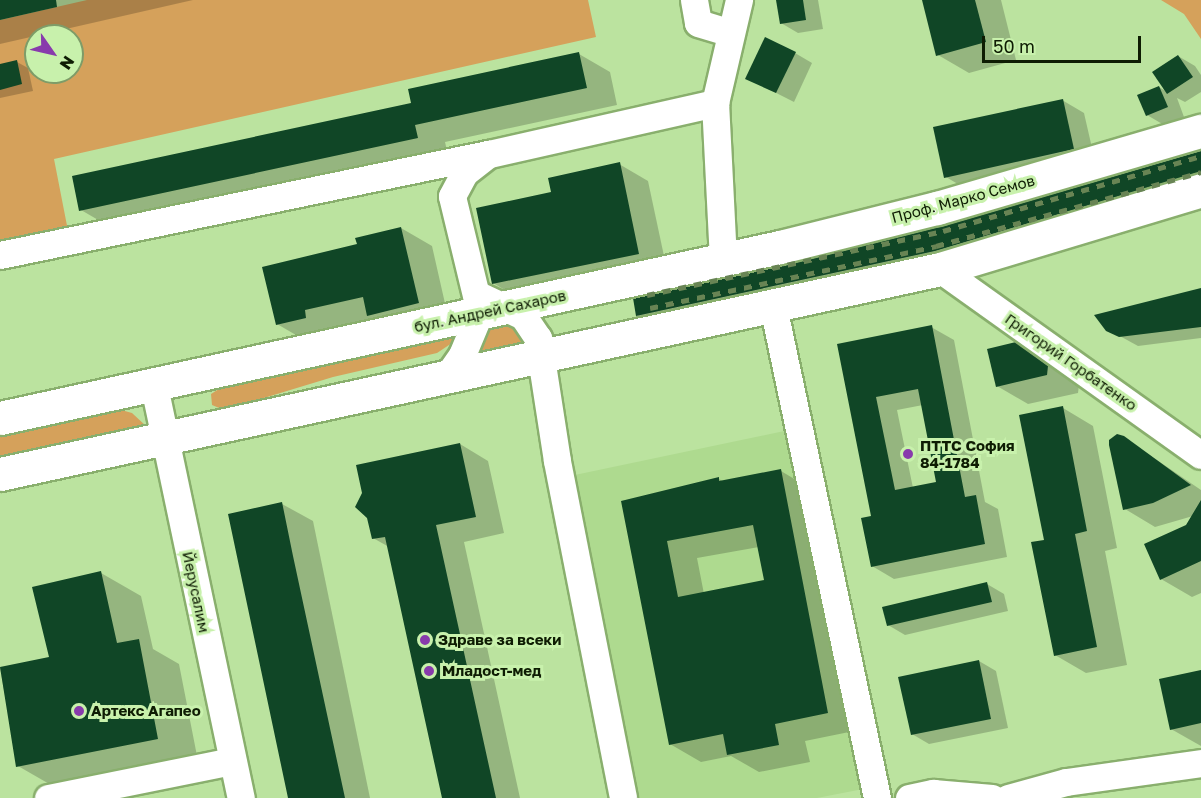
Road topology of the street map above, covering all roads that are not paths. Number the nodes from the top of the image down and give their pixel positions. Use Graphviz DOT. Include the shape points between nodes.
graph roads {
  1 [pos="694,0"];
  2 [pos="739,0"];
  3 [pos="730,33"];
  4 [pos="715,103"];
  5 [pos="1201,131"];
  6 [pos="489,154"];
  7 [pos="1201,190"];
  8 [pos="0,255"];
  9 [pos="723,260"];
  10 [pos="940,269"];
  11 [pos="487,304"];
  12 [pos="773,306"];
  13 [pos="540,356"];
  14 [pos="446,378"];
  15 [pos="154,386"];
  16 [pos="0,418"];
  17 [pos="163,438"];
  18 [pos="1201,455"];
  19 [pos="0,474"];
  20 [pos="232,761"];
  21 [pos="1201,763"];
  22 [pos="48,798"];
  23 [pos="241,798"];
  24 [pos="623,798"];
  25 [pos="877,798"];
  26 [pos="909,798"];
  27 [pos="992,798"];
  28 [pos="1008,798"];
  1 -- 3 [label="street" via="698,23"];
  2 -- 3 [label="street"];
  3 -- 4 [label="street"];
  4 -- 6 [label="street"];
  4 -- 9 [label="street"];
  5 -- 9 [label="main road, Проф. Марко Семов" via="937,208"];
  6 -- 8 [label="street"];
  6 -- 11 [label="street" via="464,173 453,196"];
  7 -- 10 [label="main road"];
  9 -- 11 [label="main road, бул. Андрей Сахаров"];
  10 -- 12 [label="main road"];
  10 -- 18 [label="street, Григорий Горбатенко"];
  11 -- 13 [label="street" via="531,324"];
  11 -- 14 [label="street"];
  11 -- 15 [label="main road, бул. Андрей Сахаров"];
  12 -- 13 [label="main road"];
  12 -- 25 [label="street"];
  13 -- 14 [label="main road"];
  13 -- 24 [label="street"];
  14 -- 17 [label="main road"];
  15 -- 16 [label="main road, бул. Андрей Сахаров"];
  15 -- 17 [label="street, Йерусалим"];
  17 -- 19 [label="main road"];
  17 -- 20 [label="street, Йерусалим"];
  20 -- 22 [label="street"];
  20 -- 23 [label="street, Йерусалим"];
  21 -- 28 [label="street" via="1066,782"];
  26 -- 27 [label="street" via="933,793"];
}
